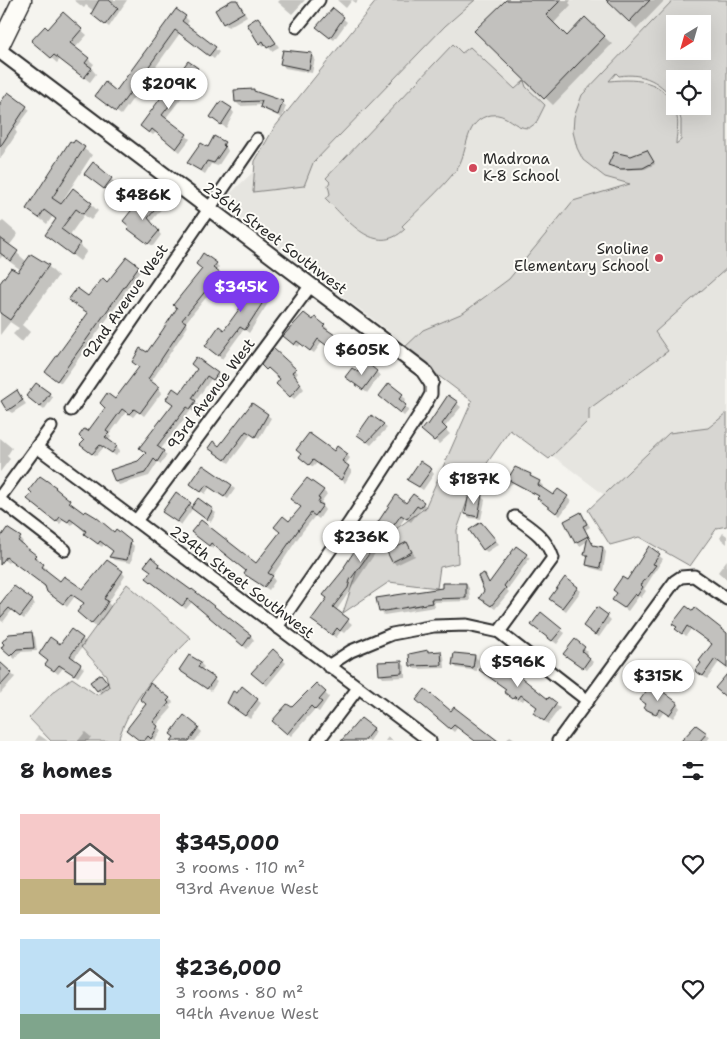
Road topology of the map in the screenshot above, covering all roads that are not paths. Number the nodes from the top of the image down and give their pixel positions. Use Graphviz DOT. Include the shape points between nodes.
graph roads {
  1 [pos="22,0"];
  2 [pos="319,0"];
  3 [pos="297,27"];
  4 [pos="0,45"];
  5 [pos="0,51"];
  6 [pos="257,139"];
  7 [pos="208,208"];
  8 [pos="311,286"];
  9 [pos="431,382"];
  10 [pos="71,410"];
  11 [pos="51,427"];
  12 [pos="37,447"];
  13 [pos="0,499"];
  14 [pos="515,517"];
  15 [pos="136,521"];
  16 [pos="65,550"];
  17 [pos="727,599"];
  18 [pos="277,627"];
  19 [pos="499,632"];
  20 [pos="328,666"];
  21 [pos="358,688"];
  22 [pos="588,700"];
  23 [pos="318,741"];
  24 [pos="430,741"];
  25 [pos="558,741"];
  1 -- 4 [label="main road"];
  2 -- 3 [label="street"];
  5 -- 7 [label="street, 236th Street Southwest"];
  6 -- 7 [label="street, 92nd Avenue West"];
  7 -- 8 [label="street, 236th Street Southwest"];
  7 -- 10 [label="street, 92nd Avenue West"];
  8 -- 9 [label="street, 236th Street Southwest" via="423,370"];
  8 -- 15 [label="street, 93rd Avenue West"];
  9 -- 18 [label="street" via="431,394 421,412"];
  11 -- 12 [label="street"];
  12 -- 13 [label="street"];
  12 -- 15 [label="street, 234th Street Southwest"];
  13 -- 16 [label="street"];
  14 -- 19 [label="street" via="540,535 550,546 553,558"];
  15 -- 18 [label="street, 234th Street Southwest"];
  17 -- 22 [label="street" via="694,576 675,581"];
  18 -- 20 [label="street, 234th Street Southwest"];
  19 -- 20 [label="street" via="467,625 434,626 392,634"];
  19 -- 22 [label="street"];
  20 -- 21 [label="street, 234th Street Southwest"];
  21 -- 23 [label="street"];
  21 -- 24 [label="street, 234th Street Southwest"];
  22 -- 25 [label="street"];
}
